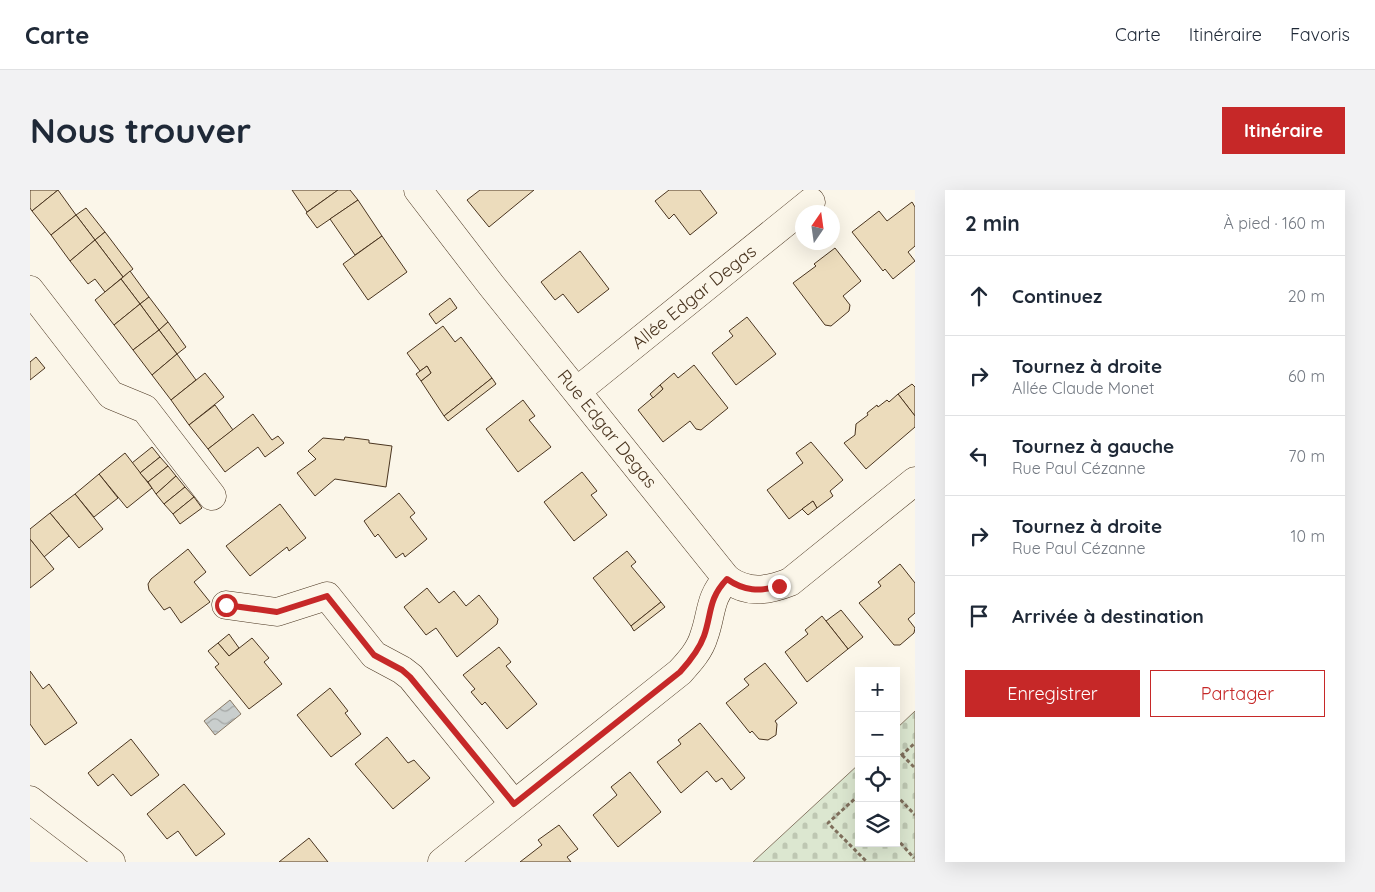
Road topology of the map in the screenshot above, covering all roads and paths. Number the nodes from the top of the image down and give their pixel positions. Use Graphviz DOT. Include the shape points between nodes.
graph roads {
  1 [pos="418,190"];
  2 [pos="811,202"];
  3 [pos="30,290"];
  4 [pos="577,391"];
  5 [pos="915,481"];
  6 [pos="212,496"];
  7 [pos="727,579"];
  8 [pos="226,605"];
  9 [pos="915,743"];
  10 [pos="902,755"];
  11 [pos="900,757"];
  12 [pos="915,768"];
  13 [pos="855,799"];
  14 [pos="900,799"];
  15 [pos="30,800"];
  16 [pos="514,804"];
  17 [pos="915,815"];
  18 [pos="900,842"];
  19 [pos="915,858"];
  20 [pos="110,862"];
  21 [pos="442,862"];
  22 [pos="867,862"];
  23 [pos="910,862"];
  1 -- 4 [label="street, Rue Edgar Degas"];
  2 -- 4 [label="street, Allée Edgar Degas"];
  3 -- 6 [label="street" via="111,395 145,409"];
  4 -- 7 [label="street, Rue Edgar Degas"];
  5 -- 7 [label="street" via="790,582 767,590 755,590"];
  7 -- 16 [label="street" via="718,588 699,648 680,672"];
  8 -- 16 [label="street" via="277,612 327,596 374,655 410,677"];
  9 -- 10 [label="path"];
  10 -- 11 [label="path"];
  10 -- 12 [label="path"];
  13 -- 22 [label="path" via="828,823"];
  14 -- 17 [label="path"];
  15 -- 20 [label="street"];
  16 -- 21 [label="street"];
  18 -- 19 [label="path"];
  19 -- 23 [label="path"];
}
